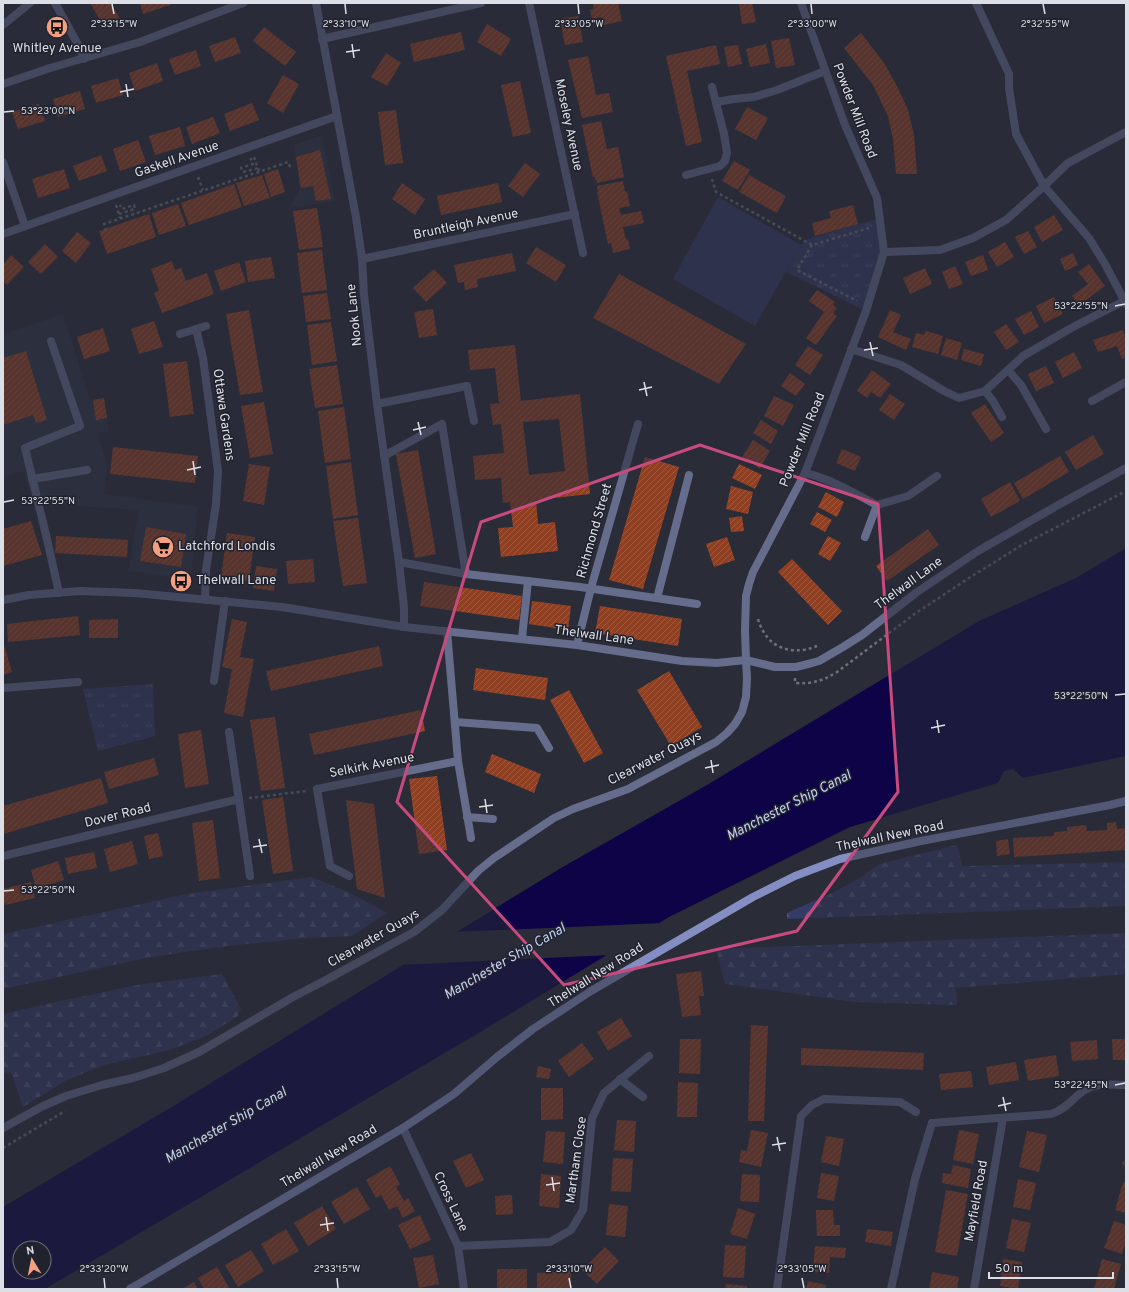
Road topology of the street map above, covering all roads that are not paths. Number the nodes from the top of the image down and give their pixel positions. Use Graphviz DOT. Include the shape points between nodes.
graph roads {
  1 [pos="55,3"];
  2 [pos="243,3"];
  3 [pos="316,3"];
  4 [pos="481,3"];
  5 [pos="529,3"];
  6 [pos="801,3"];
  7 [pos="976,3"];
  8 [pos="25,4"];
  9 [pos="3,25"];
  10 [pos="322,39"];
  11 [pos="84,59"];
  12 [pos="826,71"];
  13 [pos="3,84"];
  14 [pos="712,86"];
  15 [pos="716,102"];
  16 [pos="337,116"];
  17 [pos="1126,132"];
  18 [pos="3,162"];
  19 [pos="686,175"];
  20 [pos="1044,186"];
  21 [pos="575,214"];
  22 [pos="25,226"];
  23 [pos="3,234"];
  24 [pos="884,252"];
  25 [pos="583,253"];
  26 [pos="362,259"];
  27 [pos="1125,303"];
  28 [pos="206,326"];
  29 [pos="196,329"];
  30 [pos="180,334"];
  31 [pos="51,341"];
  32 [pos="851,349"];
  33 [pos="1008,370"];
  34 [pos="1126,382"];
  35 [pos="985,391"];
  36 [pos="1092,401"];
  37 [pos="377,404"];
  38 [pos="1002,417"];
  39 [pos="474,421"];
  40 [pos="638,424"];
  41 [pos="1046,429"];
  42 [pos="384,456"];
  43 [pos="1126,468"];
  44 [pos="87,470"];
  45 [pos="805,473"];
  46 [pos="689,475"];
  47 [pos="937,476"];
  48 [pos="32,479"];
  49 [pos="878,506"];
  50 [pos="865,537"];
  51 [pos="399,562"];
  52 [pos="466,574"];
  53 [pos="528,581"];
  54 [pos="591,588"];
  55 [pos="58,593"];
  56 [pos="657,598"];
  57 [pos="205,599"];
  58 [pos="3,600"];
  59 [pos="225,601"];
  60 [pos="697,604"];
  61 [pos="404,627"];
  62 [pos="447,631"];
  63 [pos="522,638"];
  64 [pos="577,645"];
  65 [pos="746,660"];
  66 [pos="214,681"];
  67 [pos="78,682"];
  68 [pos="3,688"];
  69 [pos="455,722"];
  70 [pos="229,732"];
  71 [pos="549,748"];
  72 [pos="458,761"];
  73 [pos="239,800"];
  74 [pos="1126,801"];
  75 [pos="467,817"];
  76 [pos="493,819"];
  77 [pos="471,838"];
  78 [pos="3,856"];
  79 [pos="250,876"];
  80 [pos="349,876"];
  81 [pos="649,1056"];
  82 [pos="620,1079"];
  83 [pos="1126,1085"];
  84 [pos="643,1097"];
  85 [pos="916,1112"];
  86 [pos="1003,1118"];
  87 [pos="3,1128"];
  88 [pos="402,1128"];
  89 [pos="458,1246"];
  90 [pos="130,1289"];
  91 [pos="464,1289"];
  92 [pos="777,1289"];
  93 [pos="891,1289"];
  94 [pos="974,1289"];
  1 -- 11 [label="street"];
  2 -- 11 [label="street" via="140,42"];
  3 -- 10 [label="street, Nook Lane"];
  4 -- 10 [label="street"];
  5 -- 21 [label="street, Moseley Avenue"];
  6 -- 12 [label="street, Powder Mill Road"];
  7 -- 20 [label="street" via="1009,74 1016,134"];
  8 -- 9 [label="street"];
  10 -- 16 [label="street, Nook Lane"];
  11 -- 13 [label="street"];
  12 -- 15 [label="street" via="754,97"];
  12 -- 24 [label="street, Powder Mill Road" via="845,125 878,198"];
  14 -- 15 [label="street"];
  15 -- 19 [label="street" via="727,153 725,161 720,166"];
  16 -- 22 [label="street, Gaskell Avenue"];
  16 -- 26 [label="street, Nook Lane"];
  17 -- 20 [label="street" via="1068,163"];
  18 -- 22 [label="street"];
  20 -- 24 [label="street" via="1006,220 973,238 940,250"];
  20 -- 27 [label="street" via="1089,238"];
  21 -- 25 [label="street, Moseley Avenue"];
  21 -- 26 [label="street, Bruntleigh Avenue"];
  22 -- 23 [label="street, Gaskell Avenue"];
  24 -- 32 [label="street, Powder Mill Road"];
  26 -- 37 [label="street, Nook Lane"];
  27 -- 33 [label="street" via="1073,327 1023,356"];
  28 -- 29 [label="street"];
  29 -- 30 [label="street"];
  29 -- 57 [label="street, Ottawa Gardens" via="203,358 218,471"];
  31 -- 48 [label="street" via="80,426 24,448"];
  32 -- 35 [label="street" via="901,365 959,398"];
  32 -- 45 [label="street, Powder Mill Road"];
  33 -- 35 [label="street"];
  33 -- 41 [label="street" via="1021,385"];
  34 -- 36 [label="street"];
  35 -- 38 [label="street"];
  37 -- 39 [label="street" via="467,386"];
  37 -- 42 [label="street, Nook Lane"];
  40 -- 54 [label="street, Richmond Street"];
  42 -- 51 [label="street, Nook Lane"];
  42 -- 52 [label="street" via="442,424"];
  43 -- 65 [label="street, Thelwall Lane" via="978,551 942,574 862,635 830,655 808,664 788,668"];
  44 -- 48 [label="street"];
  45 -- 49 [label="street" via="844,487"];
  45 -- 65 [label="street, Powder Mill Road" via="749,584 746,596"];
  46 -- 56 [label="street"];
  47 -- 49 [label="street" via="908,496"];
  48 -- 55 [label="street"];
  49 -- 50 [label="street"];
  51 -- 52 [label="street"];
  51 -- 61 [label="street, Nook Lane"];
  52 -- 53 [label="street"];
  53 -- 54 [label="street"];
  53 -- 63 [label="street"];
  54 -- 56 [label="street"];
  54 -- 64 [label="street, Richmond Street"];
  55 -- 57 [label="street, Thelwall Lane" via="135,593"];
  55 -- 58 [label="street, Thelwall Lane"];
  56 -- 60 [label="street"];
  57 -- 59 [label="street, Thelwall Lane"];
  59 -- 61 [label="street, Thelwall Lane" via="282,607"];
  59 -- 66 [label="street"];
  61 -- 62 [label="street, Thelwall Lane"];
  62 -- 63 [label="street, Thelwall Lane"];
  62 -- 69 [label="street"];
  63 -- 64 [label="street, Thelwall Lane"];
  64 -- 65 [label="street, Thelwall Lane" via="682,661 717,663"];
  65 -- 87 [label="street, Clearwater Quays" via="747,687 742,712 735,724 716,742 628,789 554,818 478,871 442,910 414,932 293,997 199,1052 164,1068 66,1096"];
  67 -- 68 [label="street"];
  69 -- 71 [label="street" via="537,728"];
  69 -- 72 [label="street"];
  70 -- 73 [label="street"];
  72 -- 75 [label="street"];
  72 -- 80 [label="street, Selkirk Avenue" via="317,789 330,866"];
  73 -- 78 [label="street, Dover Road"];
  73 -- 79 [label="street"];
  74 -- 88 [label="main road, Thelwall New Road" via="840,859 795,876 753,897 592,991 533,1029 454,1094"];
  75 -- 76 [label="street"];
  75 -- 77 [label="street"];
  81 -- 82 [label="street, Martham Close"];
  82 -- 84 [label="street"];
  82 -- 89 [label="street, Martham Close" via="604,1093 592,1118 583,1210 571,1230 550,1242"];
  83 -- 86 [label="street" via="1091,1087 1065,1108 1052,1114"];
  85 -- 92 [label="street" via="900,1102 824,1099 812,1105 801,1116"];
  86 -- 93 [label="street" via="932,1123 915,1178"];
  86 -- 94 [label="street, Mayfield Road"];
  88 -- 89 [label="street, Cross Lane"];
  88 -- 90 [label="main road, Thelwall New Road"];
  89 -- 91 [label="street, Cross Lane"];
}
